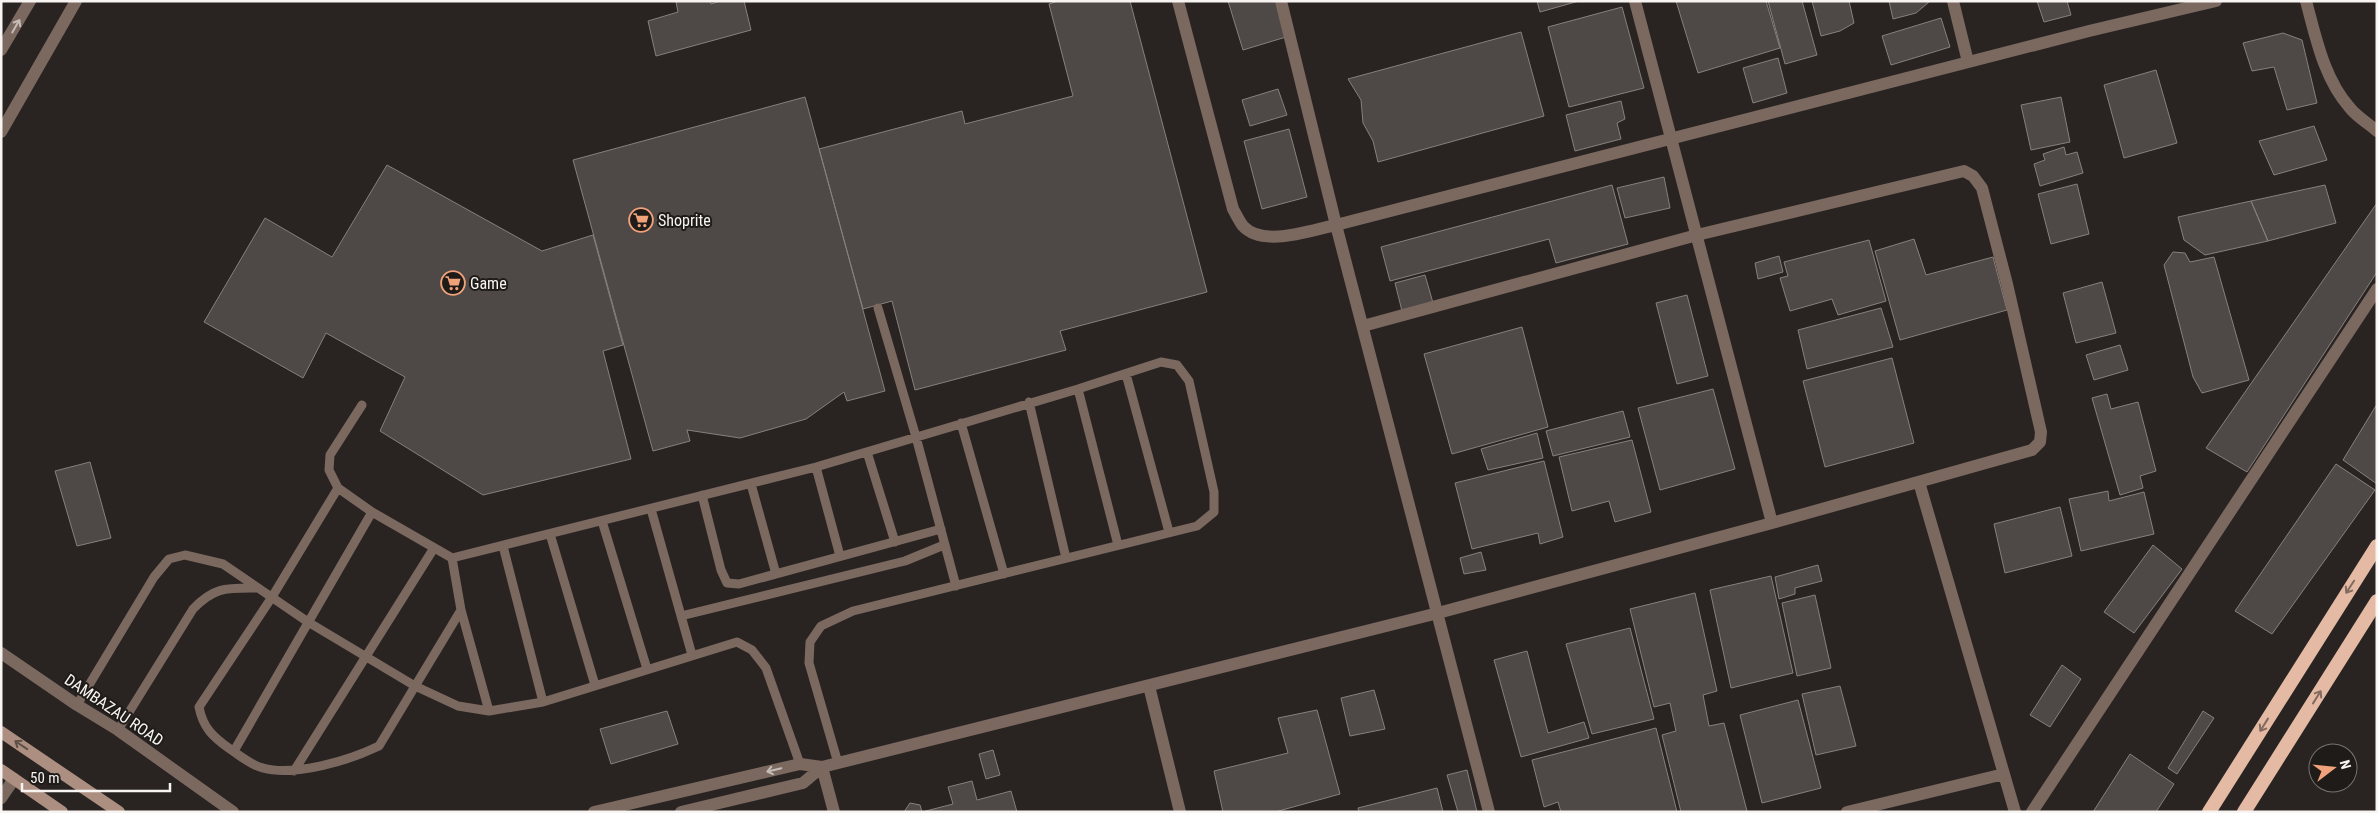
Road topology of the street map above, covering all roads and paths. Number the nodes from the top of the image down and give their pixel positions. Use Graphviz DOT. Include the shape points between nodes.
graph roads {
  1 [pos="30,1"];
  2 [pos="76,1"];
  3 [pos="1178,1"];
  4 [pos="1281,1"];
  5 [pos="1634,1"];
  6 [pos="1953,1"];
  7 [pos="2216,1"];
  8 [pos="2306,1"];
  9 [pos="1,50"];
  10 [pos="1968,62"];
  11 [pos="2377,131"];
  12 [pos="1,132"];
  13 [pos="1670,140"];
  14 [pos="1336,225"];
  15 [pos="1697,234"];
  16 [pos="2377,289"];
  17 [pos="878,308"];
  18 [pos="1363,326"];
  19 [pos="1126,374"];
  20 [pos="1078,389"];
  21 [pos="1029,402"];
  22 [pos="362,405"];
  23 [pos="961,423"];
  24 [pos="916,437"];
  25 [pos="867,452"];
  26 [pos="816,467"];
  27 [pos="1919,482"];
  28 [pos="751,484"];
  29 [pos="338,488"];
  30 [pos="702,495"];
  31 [pos="651,509"];
  32 [pos="372,512"];
  33 [pos="602,521"];
  34 [pos="1772,523"];
  35 [pos="941,529"];
  36 [pos="1169,532"];
  37 [pos="550,534"];
  38 [pos="895,542"];
  39 [pos="944,545"];
  40 [pos="1118,545"];
  41 [pos="503,546"];
  42 [pos="2377,546"];
  43 [pos="434,548"];
  44 [pos="840,556"];
  45 [pos="452,558"];
  46 [pos="1066,558"];
  47 [pos="776,574"];
  48 [pos="1004,574"];
  49 [pos="956,586"];
  50 [pos="256,588"];
  51 [pos="272,597"];
  52 [pos="2377,601"];
  53 [pos="460,610"];
  54 [pos="1438,613"];
  55 [pos="680,616"];
  56 [pos="308,622"];
  57 [pos="1,653"];
  58 [pos="692,655"];
  59 [pos="364,657"];
  60 [pos="647,669"];
  61 [pos="595,685"];
  62 [pos="415,686"];
  63 [pos="1148,686"];
  64 [pos="543,702"];
  65 [pos="77,705"];
  66 [pos="489,711"];
  67 [pos="118,730"];
  68 [pos="1,732"];
  69 [pos="234,751"];
  70 [pos="838,763"];
  71 [pos="800,764"];
  72 [pos="822,767"];
  73 [pos="1,770"];
  74 [pos="294,771"];
  75 [pos="2004,774"];
  76 [pos="14,779"];
  77 [pos="1,798"];
  78 [pos="62,812"];
  79 [pos="119,812"];
  80 [pos="233,812"];
  81 [pos="594,812"];
  82 [pos="681,812"];
  83 [pos="834,812"];
  84 [pos="1180,812"];
  85 [pos="1489,812"];
  86 [pos="1847,812"];
  87 [pos="2015,812"];
  88 [pos="2032,812"];
  89 [pos="2209,812"];
  90 [pos="2244,812"];
  9 -- 1 [label="street, one-way"];
  2 -- 12 [label="street"];
  3 -- 14 [label="street" via="1233,208 1243,226 1257,236 1274,238"];
  4 -- 14 [label="street"];
  5 -- 13 [label="street"];
  6 -- 10 [label="street"];
  7 -- 10 [label="street"];
  8 -- 11 [label="street" via="2332,82 2350,108"];
  10 -- 13 [label="street"];
  13 -- 14 [label="street"];
  13 -- 15 [label="street"];
  14 -- 18 [label="street"];
  15 -- 18 [label="street"];
  15 -- 27 [label="street" via="1952,172 1964,171 1973,176 1982,188 2008,284 2041,432 2040,442 2032,450"];
  15 -- 34 [label="street"];
  16 -- 88 [label="street"];
  17 -- 24 [label="lane"];
  18 -- 54 [label="street"];
  19 -- 20 [label="lane"];
  19 -- 36 [label="lane"];
  19 -- 36 [label="lane" via="1161,362 1177,365 1189,381 1214,492 1214,512 1197,526"];
  20 -- 21 [label="lane"];
  20 -- 40 [label="lane"];
  21 -- 23 [label="lane"];
  21 -- 46 [label="lane"];
  22 -- 29 [label="lane" via="330,455 329,470"];
  23 -- 24 [label="lane"];
  23 -- 48 [label="lane"];
  24 -- 25 [label="lane"];
  24 -- 35 [label="lane"];
  25 -- 26 [label="lane"];
  25 -- 38 [label="lane"];
  26 -- 28 [label="lane"];
  26 -- 44 [label="lane"];
  27 -- 34 [label="street"];
  27 -- 75 [label="street"];
  28 -- 30 [label="lane"];
  28 -- 47 [label="lane"];
  29 -- 32 [label="lane"];
  29 -- 51 [label="lane"];
  30 -- 31 [label="lane"];
  30 -- 47 [label="lane" via="727,583 739,584"];
  31 -- 33 [label="lane"];
  31 -- 55 [label="lane"];
  32 -- 43 [label="lane"];
  32 -- 56 [label="lane"];
  33 -- 37 [label="lane"];
  33 -- 60 [label="lane"];
  34 -- 54 [label="street"];
  35 -- 38 [label="lane"];
  35 -- 39 [label="lane"];
  36 -- 40 [label="lane"];
  37 -- 41 [label="lane"];
  37 -- 61 [label="lane"];
  38 -- 44 [label="lane"];
  39 -- 49 [label="lane"];
  39 -- 55 [label="lane" via="905,561"];
  40 -- 46 [label="lane"];
  41 -- 45 [label="lane"];
  41 -- 64 [label="lane"];
  42 -- 89 [label="highway, one-way"];
  43 -- 45 [label="lane"];
  43 -- 59 [label="lane"];
  44 -- 47 [label="lane"];
  45 -- 53 [label="lane"];
  46 -- 48 [label="lane"];
  48 -- 49 [label="lane"];
  49 -- 70 [label="lane" via="853,611 821,626 810,642 809,663"];
  50 -- 51 [label="lane"];
  50 -- 65 [label="lane" via="223,564 185,555 169,560 154,577"];
  50 -- 67 [label="lane" via="224,588 206,596 194,609"];
  51 -- 56 [label="lane"];
  51 -- 69 [label="lane" via="199,707 212,737"];
  90 -- 52 [label="highway, one-way"];
  53 -- 62 [label="lane"];
  53 -- 66 [label="lane"];
  54 -- 63 [label="street"];
  54 -- 85 [label="street"];
  55 -- 58 [label="lane"];
  56 -- 59 [label="lane"];
  56 -- 69 [label="lane"];
  57 -- 65 [label="street, DAMBAZAU ROAD"];
  58 -- 60 [label="lane"];
  58 -- 71 [label="lane" via="737,642 752,650 766,668"];
  59 -- 62 [label="lane"];
  59 -- 74 [label="lane"];
  60 -- 61 [label="lane"];
  61 -- 64 [label="lane"];
  62 -- 66 [label="lane" via="458,706"];
  62 -- 74 [label="lane" via="379,746 362,755"];
  63 -- 70 [label="street"];
  63 -- 84 [label="street"];
  64 -- 66 [label="lane"];
  65 -- 67 [label="street, DAMBAZAU ROAD"];
  67 -- 80 [label="street, DAMBAZAU ROAD"];
  79 -- 68 [label="main road, one-way"];
  69 -- 74 [label="lane" via="262,768"];
  70 -- 72 [label="street"];
  71 -- 72 [label="street"];
  71 -- 81 [label="street, one-way"];
  72 -- 82 [label="street" via="802,782"];
  72 -- 83 [label="street"];
  73 -- 76 [label="main road"];
  75 -- 86 [label="street"];
  75 -- 87 [label="street"];
  76 -- 77 [label="street"];
  76 -- 78 [label="main road"];
}
